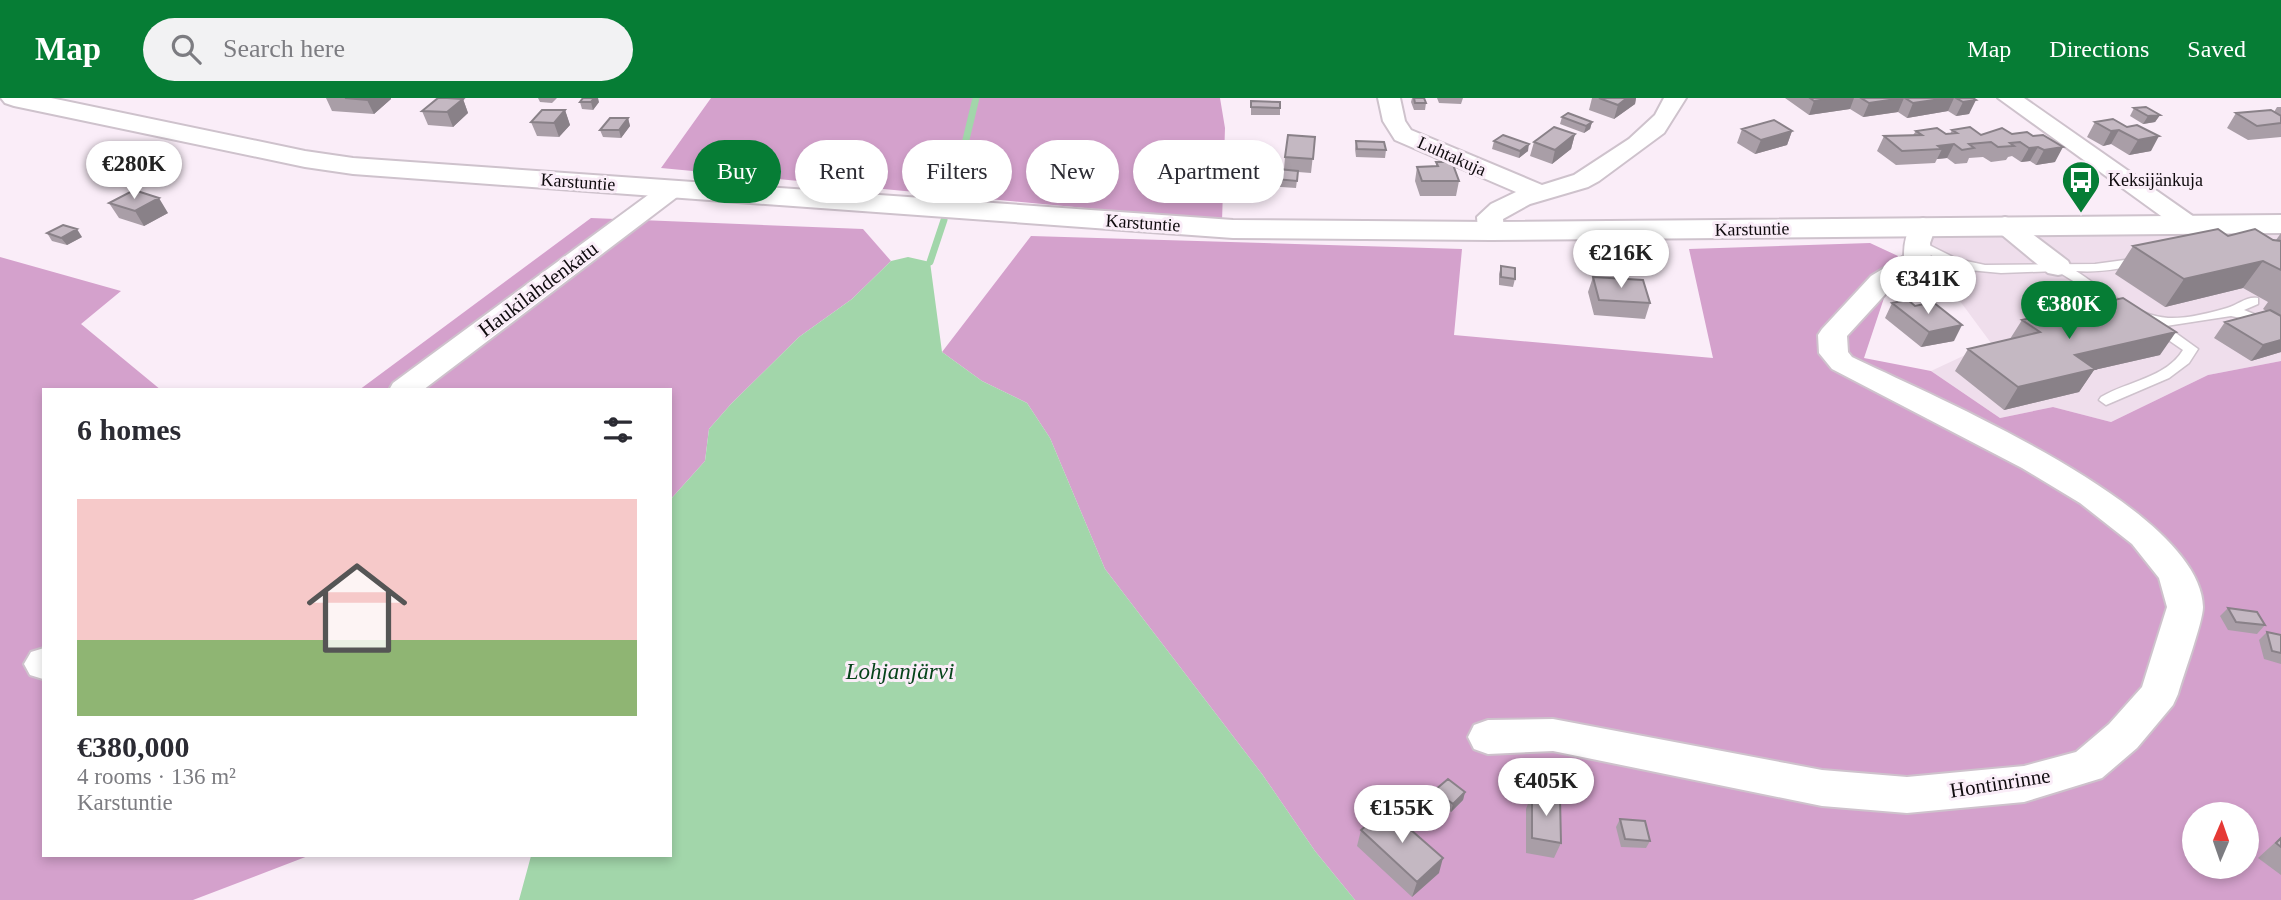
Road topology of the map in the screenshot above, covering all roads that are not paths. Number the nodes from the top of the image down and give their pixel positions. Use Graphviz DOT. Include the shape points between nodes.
graph roads {
  1 [pos="14,98"];
  2 [pos="1389,98"];
  3 [pos="1675,98"];
  4 [pos="2009,98"];
  5 [pos="672,189"];
  6 [pos="1538,192"];
  7 [pos="2188,224"];
  8 [pos="2281,224"];
  9 [pos="2005,226"];
  10 [pos="1490,231"];
  11 [pos="1920,235"];
  12 [pos="2158,257"];
  13 [pos="2058,267"];
  14 [pos="2253,301"];
  15 [pos="2228,312"];
  16 [pos="2139,313"];
  17 [pos="2281,331"];
  18 [pos="407,388"];
  19 [pos="2106,400"];
  20 [pos="1488,737"];
  1 -- 5 [label="street, Karstuntie" via="353,166"];
  2 -- 6 [label="street, Luhtakuja" via="1403,135"];
  3 -- 6 [label="street" via="1660,124 1640,144 1581,181"];
  4 -- 7 [label="street"];
  5 -- 10 [label="street, Karstuntie" via="1233,229"];
  5 -- 18 [label="street, Haukilahdenkatu"];
  6 -- 10 [label="street" via="1503,204 1490,217"];
  7 -- 8 [label="street, Karstuntie"];
  7 -- 9 [label="street, Karstuntie"];
  9 -- 11 [label="street, Karstuntie"];
  9 -- 13 [label="street"];
  10 -- 11 [label="street, Karstuntie"];
  11 -- 13 [label="lane" via="1941,259 1973,268"];
  11 -- 20 [label="street, Hontinrinne" via="1919,259 1881,282 1832,335 1834,353 1842,363 2033,460 2092,495 2144,535 2176,573 2185,607 2160,694 2123,736 2088,766 2024,784 1908,796 1822,788 1553,735"];
  12 -- 13 [label="lane" via="2096,268"];
  13 -- 16 [label="lane"];
  14 -- 15 [label="lane"];
  15 -- 16 [label="lane" via="2183,322"];
  15 -- 17 [label="lane" via="2252,315"];
  16 -- 19 [label="lane" via="2191,349 2186,360 2163,376"];
}
